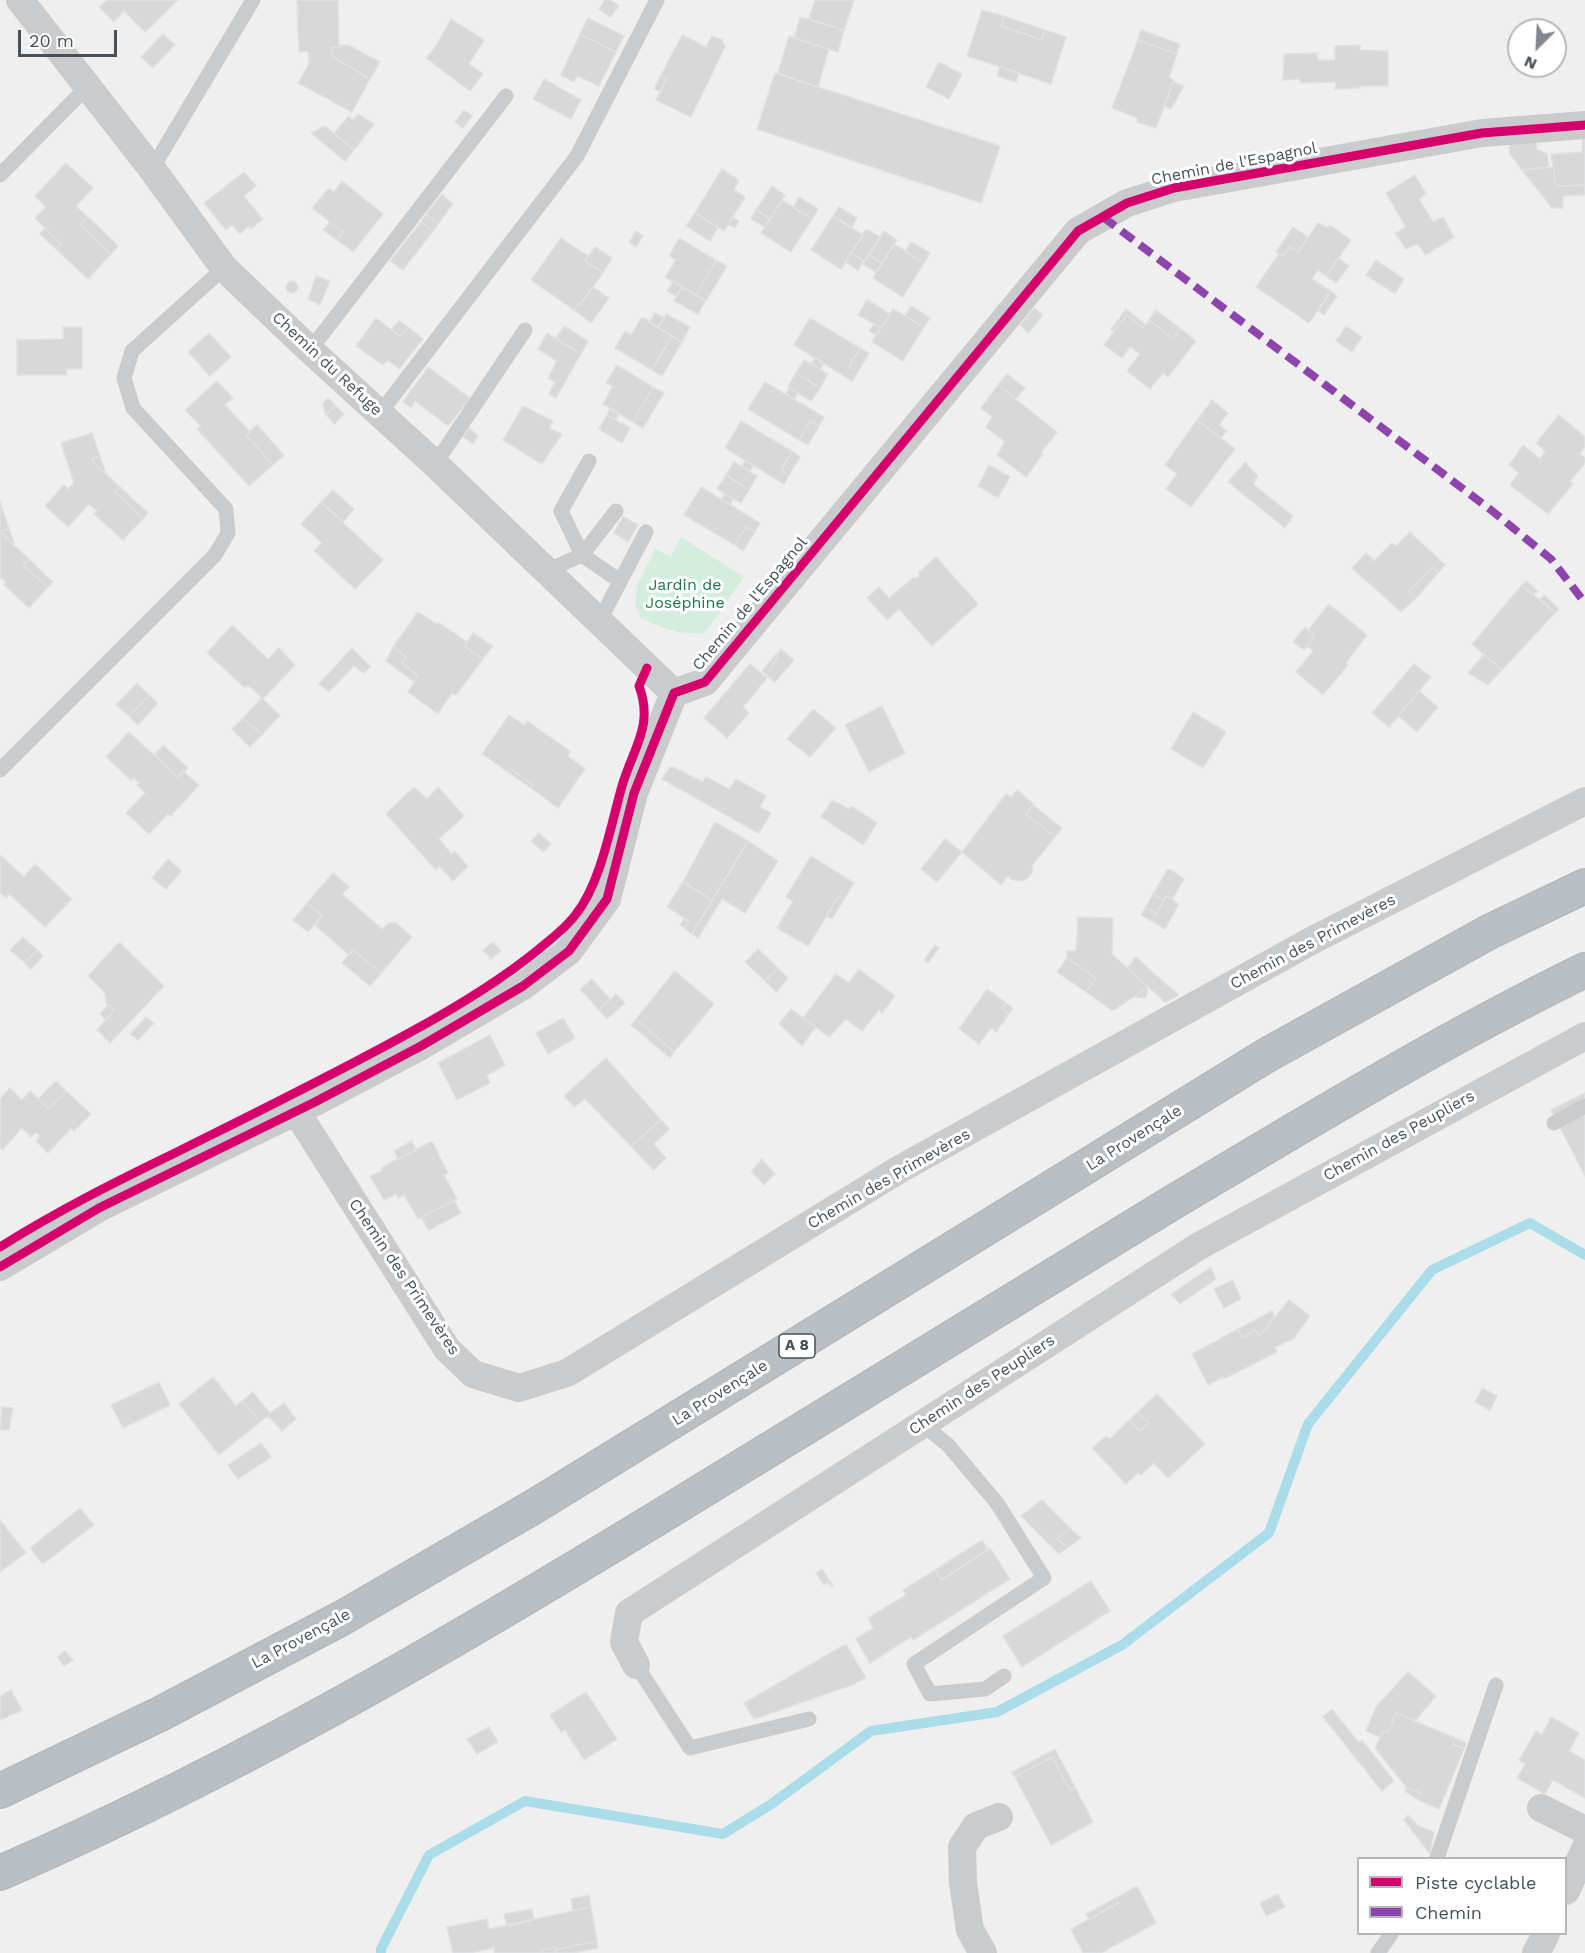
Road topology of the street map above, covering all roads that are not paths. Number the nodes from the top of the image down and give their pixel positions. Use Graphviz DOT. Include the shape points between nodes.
graph roads {
  1 [pos="20,0"];
  2 [pos="253,0"];
  3 [pos="657,0"];
  4 [pos="88,86"];
  5 [pos="506,96"];
  6 [pos="1585,125"];
  7 [pos="153,169"];
  8 [pos="0,175"];
  9 [pos="224,268"];
  10 [pos="525,330"];
  11 [pos="310,350"];
  12 [pos="380,413"];
  13 [pos="589,461"];
  14 [pos="435,464"];
  15 [pos="615,512"];
  16 [pos="646,532"];
  17 [pos="582,555"];
  18 [pos="546,571"];
  19 [pos="620,581"];
  20 [pos="599,622"];
  21 [pos="674,693"];
  22 [pos="0,771"];
  23 [pos="1585,801"];
  24 [pos="1585,886"];
  25 [pos="1585,970"];
  26 [pos="1585,1036"];
  27 [pos="1585,1106"];
  28 [pos="296,1111"];
  29 [pos="1554,1123"];
  30 [pos="0,1267"];
  31 [pos="922,1424"];
  32 [pos="636,1665"];
  33 [pos="1004,1676"];
  34 [pos="1496,1684"];
  35 [pos="809,1719"];
  36 [pos="0,1791"];
  37 [pos="1541,1808"];
  38 [pos="999,1816"];
  39 [pos="1585,1830"];
  40 [pos="1585,1849"];
  41 [pos="1437,1857"];
  42 [pos="0,1873"];
  43 [pos="1567,1889"];
  44 [pos="1389,1935"];
  45 [pos="1545,1935"];
  46 [pos="983,1953"];
  47 [pos="1378,1953"];
  48 [pos="1536,1953"];
  1 -- 4 [label="street, Chemin du Refuge"];
  2 -- 7 [label="lane"];
  3 -- 12 [label="lane" via="577,156"];
  4 -- 7 [label="street, Chemin du Refuge"];
  4 -- 8 [label="lane"];
  5 -- 11 [label="lane"];
  6 -- 21 [label="street, Chemin de l'Espagnol" via="1482,133 1174,188 1127,203 1078,231 705,682"];
  7 -- 9 [label="street, Chemin du Refuge"];
  9 -- 11 [label="street, Chemin du Refuge"];
  9 -- 22 [label="lane" via="132,351 124,378 133,408 226,509 228,533 215,555"];
  10 -- 14 [label="lane"];
  11 -- 12 [label="street, Chemin du Refuge"];
  12 -- 14 [label="street, Chemin du Refuge"];
  13 -- 17 [label="lane" via="561,511"];
  14 -- 18 [label="street, Chemin du Refuge"];
  15 -- 17 [label="lane"];
  16 -- 19 [label="lane"];
  17 -- 18 [label="lane"];
  17 -- 19 [label="lane"];
  18 -- 20 [label="street, Chemin du Refuge"];
  19 -- 20 [label="lane"];
  20 -- 21 [label="street, Chemin du Refuge"];
  21 -- 28 [label="street" via="634,793 607,899 569,951 523,986 421,1046"];
  23 -- 28 [label="street, Chemin des Primevères" via="1311,941 900,1169 567,1373 519,1388 473,1374 447,1349"];
  24 -- 36 [label="highway, La Provençale / A 8" via="1489,932 1267,1055 545,1500 342,1618 160,1714"];
  25 -- 42 [label="highway" via="1525,999 1301,1125 583,1565 392,1677 223,1769"];
  26 -- 31 [label="street, Chemin des Peupliers" via="1199,1246"];
  27 -- 29 [label="lane"];
  28 -- 30 [label="street" via="99,1208"];
  31 -- 32 [label="street, Chemin des Peupliers" via="629,1613 624,1642"];
  31 -- 33 [label="lane" via="948,1445 997,1503 1044,1578 914,1664 930,1694 985,1689"];
  32 -- 35 [label="lane, Chemin des Peupliers" via="690,1748"];
  34 -- 41 [label="lane"];
  37 -- 39 [label="street"];
  38 -- 46 [label="street" via="976,1826 962,1846 970,1930"];
  40 -- 43 [label="street"];
  44 -- 47 [label="lane"];
  45 -- 48 [label="street"];
}
